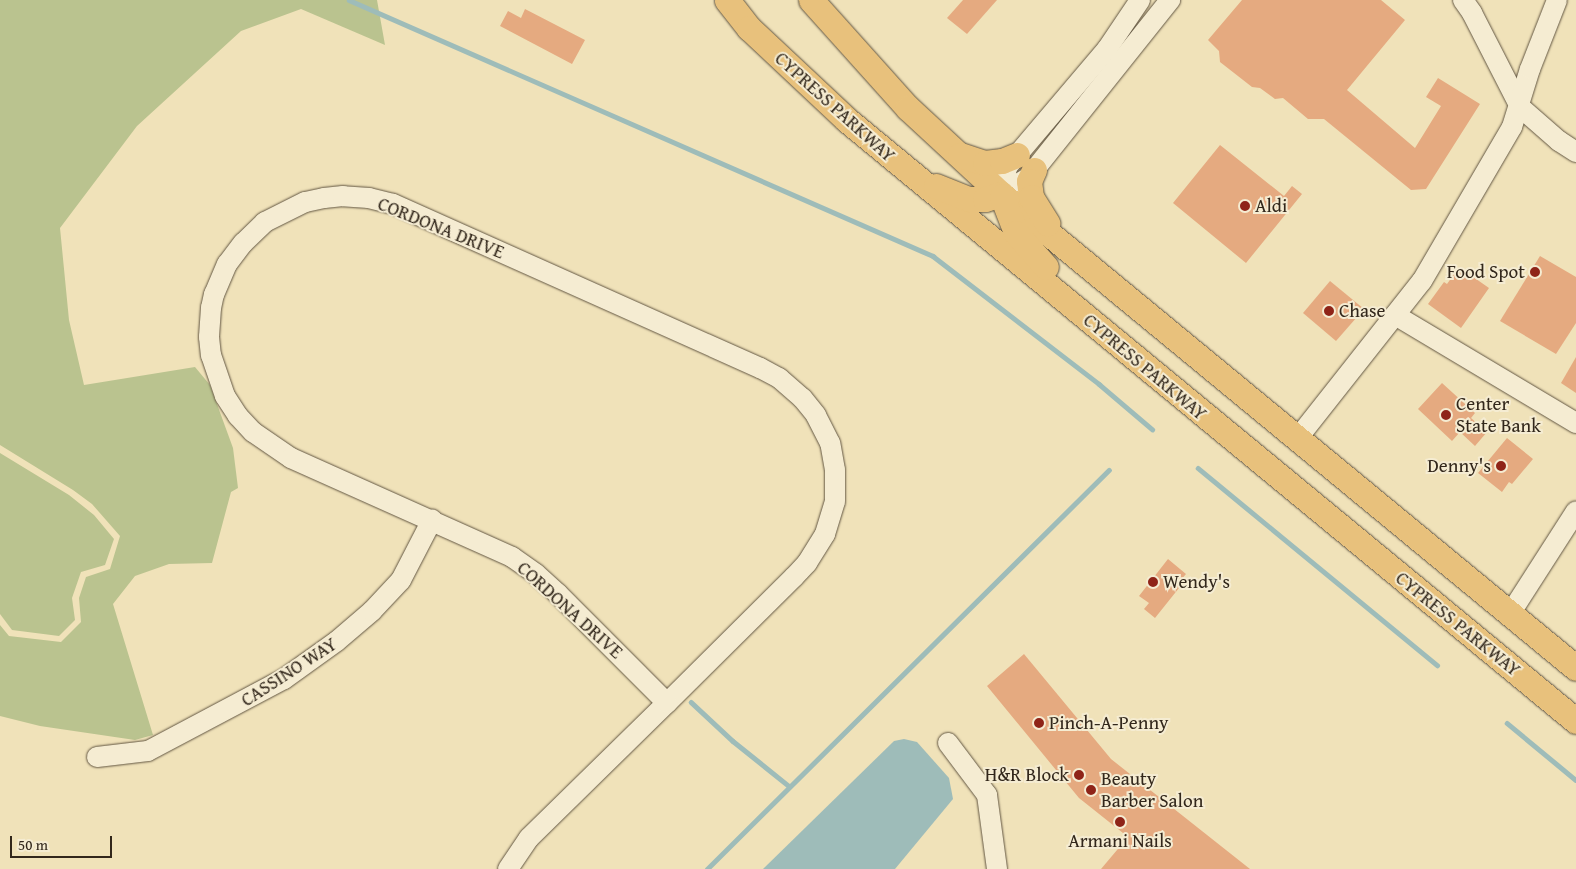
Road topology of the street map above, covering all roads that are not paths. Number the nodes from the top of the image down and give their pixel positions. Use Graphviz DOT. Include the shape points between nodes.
graph roads {
  1 [pos="726,0"];
  2 [pos="811,0"];
  3 [pos="1140,0"];
  4 [pos="1170,0"];
  5 [pos="1463,0"];
  6 [pos="1557,0"];
  7 [pos="1520,107"];
  8 [pos="1576,152"];
  9 [pos="960,155"];
  10 [pos="1026,162"];
  11 [pos="918,179"];
  12 [pos="1001,194"];
  13 [pos="1060,242"];
  14 [pos="1079,312"];
  15 [pos="1395,315"];
  16 [pos="1576,423"];
  17 [pos="1297,439"];
  18 [pos="1576,511"];
  19 [pos="432,520"];
  20 [pos="1510,614"];
  21 [pos="1576,668"];
  22 [pos="667,703"];
  23 [pos="1576,721"];
  24 [pos="948,743"];
  25 [pos="97,757"];
  26 [pos="508,869"];
  27 [pos="997,869"];
  1 -- 11 [label="main road, CYPRESS PARKWAY" via="749,28 812,89"];
  2 -- 9 [label="main road" via="908,108"];
  3 -- 10 [label="street"];
  4 -- 10 [label="street"];
  5 -- 7 [label="street"];
  6 -- 7 [label="street" via="1530,69"];
  7 -- 8 [label="street" via="1559,142"];
  7 -- 15 [label="street" via="1512,127 1422,281"];
  9 -- 10 [label="main road" via="985,163"];
  9 -- 12 [label="main road"];
  10 -- 12 [label="street" via="1028,178"];
  10 -- 13 [label="main road" via="1031,197"];
  11 -- 12 [label="main road" via="970,199 986,199"];
  11 -- 14 [label="main road, CYPRESS PARKWAY"];
  12 -- 13 [label="main road"];
  12 -- 14 [label="main road" via="1016,233 1072,291"];
  13 -- 17 [label="main road"];
  14 -- 23 [label="main road, CYPRESS PARKWAY"];
  15 -- 16 [label="street"];
  15 -- 17 [label="street"];
  17 -- 20 [label="main road"];
  18 -- 20 [label="street"];
  19 -- 22 [label="street, CORDONA DRIVE" via="512,557 536,574"];
  19 -- 22 [label="street, CORDONA DRIVE" via="314,469 272,446 253,432 225,396 211,355 210,322 214,294 227,264 243,243 265,222 305,202 343,196 393,204 760,368 792,388 813,410 830,444 835,470 835,502 825,534 794,577"];
  19 -- 25 [label="street, CASSINO WAY" via="401,580 337,642 299,669 148,752"];
  20 -- 21 [label="main road"];
  22 -- 26 [label="street, CORDONA DRIVE" via="529,838"];
  24 -- 27 [label="street" via="987,795"];
}
